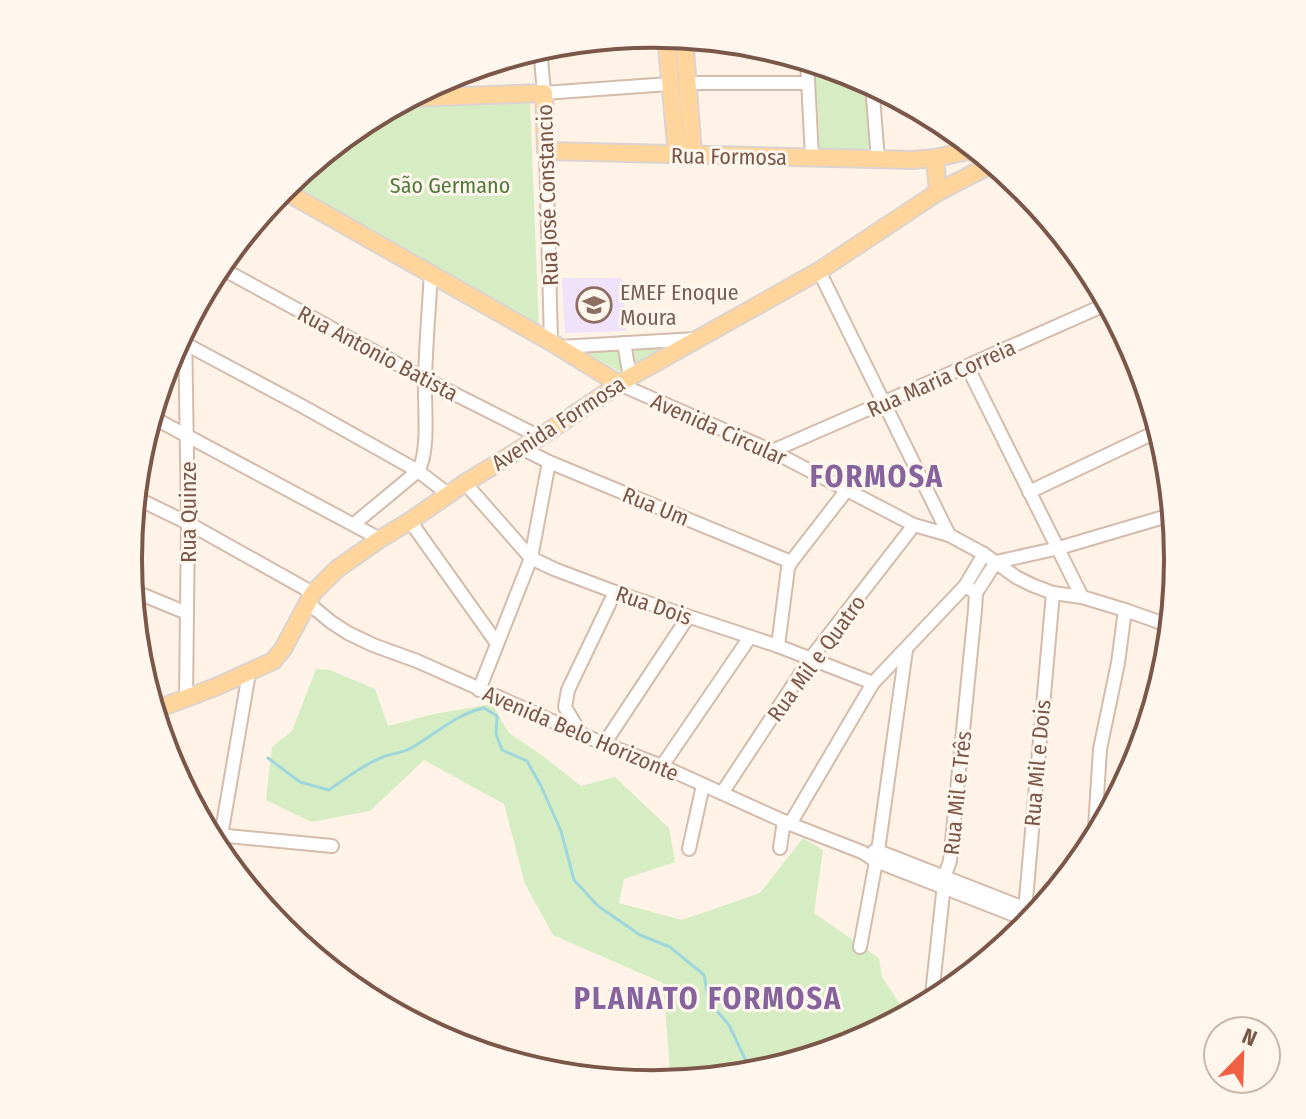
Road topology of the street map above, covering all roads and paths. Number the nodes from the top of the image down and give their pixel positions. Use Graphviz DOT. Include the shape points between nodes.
graph roads {
  1 [pos="667,48"];
  2 [pos="685,49"];
  3 [pos="541,61"];
  4 [pos="808,72"];
  5 [pos="688,83"];
  6 [pos="808,83"];
  7 [pos="669,84"];
  8 [pos="446,92"];
  9 [pos="544,93"];
  10 [pos="873,98"];
  11 [pos="546,151"];
  12 [pos="962,152"];
  13 [pos="685,154"];
  14 [pos="812,157"];
  15 [pos="935,158"];
  16 [pos="878,160"];
  17 [pos="983,169"];
  18 [pos="938,192"];
  19 [pos="293,196"];
  20 [pos="819,271"];
  21 [pos="431,272"];
  22 [pos="230,273"];
  23 [pos="1098,308"];
  24 [pos="696,339"];
  25 [pos="624,343"];
  26 [pos="556,344"];
  27 [pos="188,346"];
  28 [pos="182,359"];
  29 [pos="967,366"];
  30 [pos="425,379"];
  31 [pos="624,380"];
  32 [pos="883,404"];
  33 [pos="161,422"];
  34 [pos="1149,435"];
  35 [pos="188,436"];
  36 [pos="540,437"];
  37 [pos="521,448"];
  38 [pos="772,451"];
  39 [pos="549,462"];
  40 [pos="418,471"];
  41 [pos="465,483"];
  42 [pos="846,491"];
  43 [pos="1029,492"];
  44 [pos="448,494"];
  45 [pos="145,502"];
  46 [pos="1162,517"];
  47 [pos="410,521"];
  48 [pos="188,523"];
  49 [pos="354,524"];
  50 [pos="914,525"];
  51 [pos="949,535"];
  52 [pos="380,539"];
  53 [pos="1059,548"];
  54 [pos="984,554"];
  55 [pos="531,558"];
  56 [pos="791,562"];
  57 [pos="996,562"];
  58 [pos="971,590"];
  59 [pos="615,592"];
  60 [pos="1053,593"];
  61 [pos="143,595"];
  62 [pos="310,597"];
  63 [pos="1082,597"];
  64 [pos="1125,610"];
  65 [pos="187,613"];
  66 [pos="688,617"];
  67 [pos="1160,623"];
  68 [pos="750,637"];
  69 [pos="496,642"];
  70 [pos="778,646"];
  71 [pos="906,648"];
  72 [pos="811,658"];
  73 [pos="249,673"];
  74 [pos="873,683"];
  75 [pos="479,690"];
  76 [pos="186,698"];
  77 [pos="164,707"];
  78 [pos="579,731"];
  79 [pos="604,744"];
  80 [pos="662,766"];
  81 [pos="703,785"];
  82 [pos="722,793"];
  83 [pos="1096,815"];
  84 [pos="787,823"];
  85 [pos="221,833"];
  86 [pos="223,836"];
  87 [pos="332,846"];
  88 [pos="780,848"];
  89 [pos="689,849"];
  90 [pos="877,856"];
  91 [pos="944,881"];
  92 [pos="1027,909"];
  93 [pos="1019,917"];
  94 [pos="860,947"];
  95 [pos="933,988"];
  1 -- 7 [label="main road"];
  2 -- 5 [label="main road"];
  3 -- 9 [label="street, Rua José Constancio"];
  4 -- 6 [label="street"];
  5 -- 6 [label="street"];
  5 -- 13 [label="main road"];
  6 -- 14 [label="street"];
  7 -- 9 [label="street"];
  7 -- 13 [label="main road"];
  8 -- 9 [label="main road"];
  9 -- 11 [label="main road, Rua José Constancio"];
  10 -- 16 [label="street"];
  11 -- 13 [label="main road, Rua Formosa"];
  11 -- 26 [label="street, Rua José Constancio"];
  12 -- 15 [label="main road"];
  13 -- 14 [label="main road, Rua Formosa"];
  14 -- 16 [label="main road, Rua Formosa"];
  15 -- 16 [label="main road, Rua Formosa"];
  15 -- 18 [label="main road"];
  17 -- 18 [label="main road, Avenida Formosa"];
  18 -- 20 [label="main road, Avenida Formosa"];
  19 -- 21 [label="main road, Avenida Circular"];
  20 -- 24 [label="main road, Avenida Formosa"];
  20 -- 32 [label="street"];
  21 -- 26 [label="main road, Avenida Circular"];
  21 -- 30 [label="street"];
  22 -- 30 [label="street, Rua Antonio Batista"];
  23 -- 29 [label="street, Rua Maria Correia"];
  24 -- 25 [label="street"];
  24 -- 31 [label="main road, Avenida Formosa"];
  25 -- 26 [label="street"];
  25 -- 31 [label="street"];
  26 -- 31 [label="main road, Avenida Circular"];
  27 -- 40 [label="street"];
  28 -- 35 [label="street, Rua Quinze"];
  29 -- 32 [label="street, Rua Maria Correia"];
  29 -- 43 [label="street"];
  30 -- 36 [label="street, Rua Antonio Batista"];
  30 -- 40 [label="street" via="425,449"];
  31 -- 36 [label="main road, Avenida Formosa"];
  31 -- 38 [label="street, Avenida Circular"];
  32 -- 38 [label="street, Rua Maria Correia"];
  32 -- 51 [label="street"];
  33 -- 35 [label="street"];
  34 -- 43 [label="street"];
  35 -- 48 [label="street, Rua Quinze"];
  35 -- 49 [label="street"];
  36 -- 37 [label="main road, Avenida Formosa"];
  37 -- 39 [label="street, Rua Um"];
  37 -- 41 [label="main road, Avenida Formosa"];
  38 -- 42 [label="street, Avenida Circular"];
  39 -- 55 [label="street"];
  39 -- 56 [label="street, Rua Um"];
  40 -- 44 [label="street"];
  40 -- 49 [label="street"];
  41 -- 44 [label="main road, Avenida Formosa"];
  41 -- 55 [label="street, Rua Dois"];
  42 -- 50 [label="street, Avenida Circular"];
  42 -- 56 [label="street"];
  43 -- 53 [label="street"];
  44 -- 47 [label="main road, Avenida Formosa"];
  45 -- 48 [label="street, Avenida Belo Horizonte"];
  46 -- 53 [label="street"];
  47 -- 52 [label="main road, Avenida Formosa"];
  47 -- 69 [label="street"];
  48 -- 62 [label="street, Avenida Belo Horizonte"];
  48 -- 65 [label="street, Rua Quinze"];
  49 -- 52 [label="street"];
  50 -- 51 [label="street, Avenida Circular"];
  50 -- 72 [label="street, Rua Mil e Quatro"];
  51 -- 54 [label="street, Avenida Circular"];
  52 -- 62 [label="main road, Avenida Formosa" via="337,569"];
  53 -- 57 [label="street"];
  53 -- 63 [label="street"];
  54 -- 57 [label="street, Avenida Circular"];
  54 -- 58 [label="street, Rua Mil e Três"];
  55 -- 59 [label="street, Rua Dois"];
  55 -- 69 [label="street"];
  56 -- 70 [label="street"];
  57 -- 58 [label="street"];
  57 -- 60 [label="street, Avenida Circular"];
  58 -- 71 [label="street, Rua Mil e Três"];
  58 -- 91 [label="street, Rua Mil e Três" via="963,746"];
  59 -- 66 [label="street, Rua Dois"];
  59 -- 78 [label="street" via="568,690 565,707"];
  60 -- 63 [label="street, Avenida Circular"];
  60 -- 92 [label="street, Rua Mil e Dois"];
  61 -- 65 [label="street"];
  62 -- 73 [label="main road, Avenida Formosa" via="278,656"];
  62 -- 75 [label="street, Avenida Belo Horizonte" via="348,633"];
  63 -- 64 [label="street, Avenida Circular"];
  64 -- 67 [label="street, Avenida Circular"];
  64 -- 83 [label="street" via="1100,749"];
  65 -- 76 [label="street, Rua Quinze"];
  66 -- 68 [label="street, Rua Dois"];
  66 -- 79 [label="street"];
  68 -- 70 [label="street, Rua Dois"];
  68 -- 80 [label="street"];
  69 -- 75 [label="street"];
  70 -- 72 [label="street, Rua Dois"];
  71 -- 74 [label="street, Rua Mil e Três"];
  71 -- 90 [label="street"];
  72 -- 74 [label="street, Rua Dois"];
  72 -- 82 [label="street, Rua Mil e Quatro"];
  73 -- 76 [label="main road, Avenida Formosa"];
  73 -- 85 [label="street"];
  74 -- 84 [label="street, Rua Mil e Três"];
  75 -- 78 [label="street, Avenida Belo Horizonte"];
  76 -- 77 [label="main road, Avenida Formosa"];
  78 -- 79 [label="street, Avenida Belo Horizonte"];
  79 -- 80 [label="street, Avenida Belo Horizonte"];
  80 -- 81 [label="street, Avenida Belo Horizonte"];
  81 -- 82 [label="street, Avenida Belo Horizonte"];
  81 -- 89 [label="street"];
  82 -- 84 [label="street, Avenida Belo Horizonte"];
  84 -- 88 [label="street, Rua Mil e Três"];
  84 -- 90 [label="street, Avenida Belo Horizonte"];
  86 -- 87 [label="street"];
  90 -- 91 [label="street, Avenida Belo Horizonte"];
  90 -- 94 [label="street"];
  91 -- 93 [label="street, Avenida Belo Horizonte"];
  91 -- 95 [label="street, Rua Mil e Três"];
}
